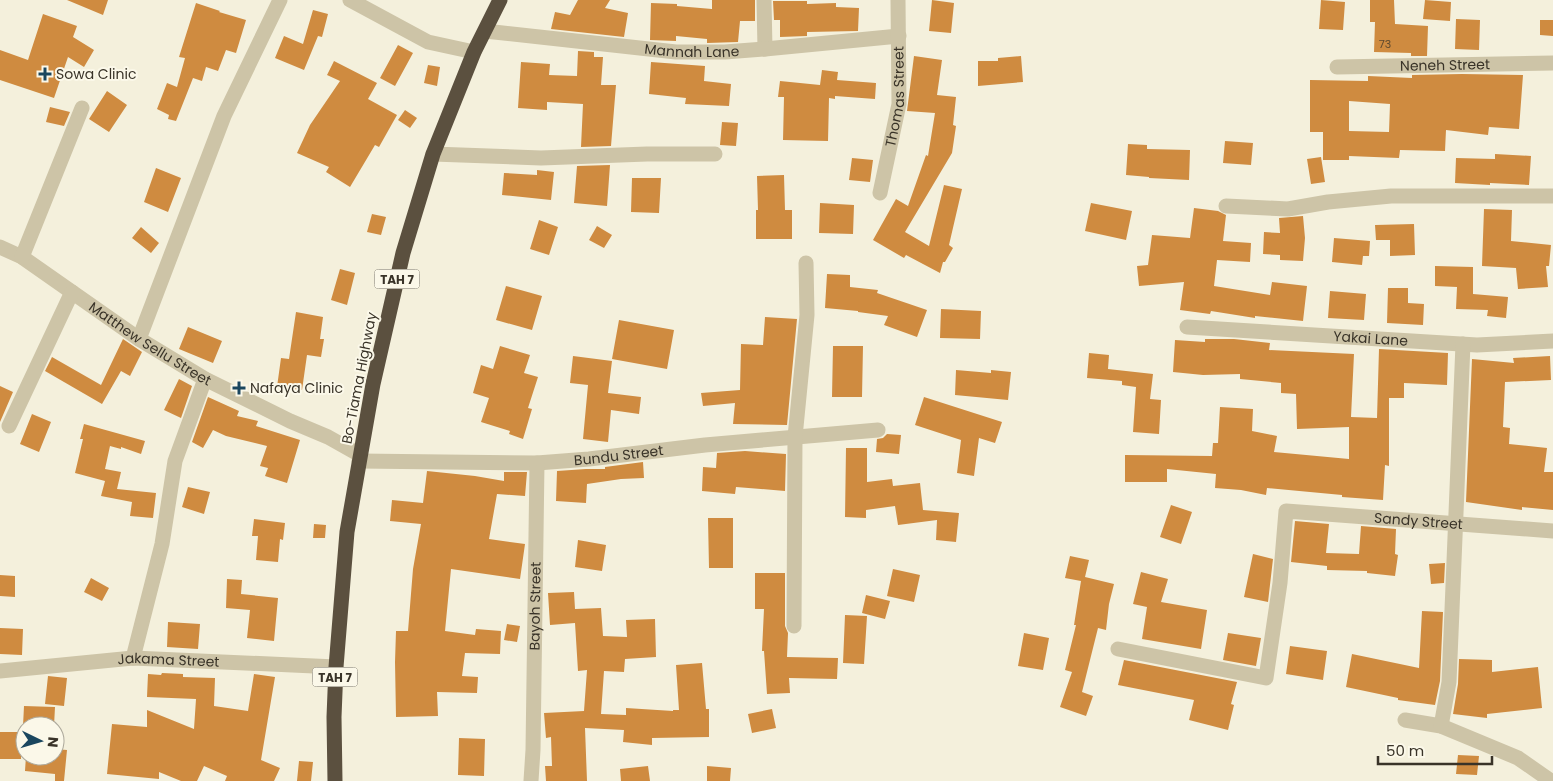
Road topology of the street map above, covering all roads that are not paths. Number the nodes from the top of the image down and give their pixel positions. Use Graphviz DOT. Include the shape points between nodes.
graph roads {
  1 [pos="280,0"];
  2 [pos="350,0"];
  3 [pos="500,0"];
  4 [pos="764,0"];
  5 [pos="898,0"];
  6 [pos="485,31"];
  7 [pos="899,36"];
  8 [pos="765,49"];
  9 [pos="474,52"];
  10 [pos="1553,63"];
  11 [pos="1337,68"];
  12 [pos="82,108"];
  13 [pos="433,154"];
  14 [pos="715,154"];
  15 [pos="880,192"];
  16 [pos="1553,196"];
  17 [pos="1226,206"];
  18 [pos="0,247"];
  19 [pos="22,257"];
  20 [pos="806,263"];
  21 [pos="72,292"];
  22 [pos="1187,327"];
  23 [pos="139,339"];
  24 [pos="1553,341"];
  25 [pos="1463,344"];
  26 [pos="205,378"];
  27 [pos="8,426"];
  28 [pos="878,430"];
  29 [pos="795,437"];
  30 [pos="360,458"];
  31 [pos="537,463"];
  32 [pos="1456,523"];
  33 [pos="1553,531"];
  34 [pos="794,626"];
  35 [pos="1118,650"];
  36 [pos="133,658"];
  37 [pos="336,666"];
  38 [pos="0,671"];
  39 [pos="1405,720"];
  40 [pos="1441,726"];
  41 [pos="335,781"];
  42 [pos="531,781"];
  43 [pos="1551,781"];
  1 -- 23 [label="street" via="224,116"];
  2 -- 9 [label="street" via="428,42"];
  3 -- 6 [label="highway, Bo-Tiama Highway / TAH 7"];
  4 -- 8 [label="street"];
  5 -- 7 [label="street, Thomas Street"];
  6 -- 8 [label="street, Mannah Lane" via="676,52"];
  6 -- 9 [label="highway, Bo-Tiama Highway / TAH 7"];
  7 -- 8 [label="street, Mannah Lane"];
  7 -- 15 [label="street, Thomas Street" via="899,104"];
  9 -- 13 [label="highway, Bo-Tiama Highway / TAH 7"];
  10 -- 11 [label="street, Neneh Street"];
  12 -- 19 [label="street"];
  13 -- 14 [label="street" via="541,158"];
  13 -- 30 [label="highway, Bo-Tiama Highway / TAH 7" via="402,253"];
  16 -- 17 [label="street" via="1391,196 1288,209"];
  18 -- 19 [label="street, Matthew Sellu Street"];
  19 -- 21 [label="street, Matthew Sellu Street"];
  20 -- 29 [label="street" via="807,315"];
  21 -- 23 [label="street, Matthew Sellu Street"];
  21 -- 27 [label="street"];
  22 -- 25 [label="street, Yakai Lane"];
  23 -- 26 [label="street, Matthew Sellu Street"];
  24 -- 25 [label="street, Yakai Lane"];
  25 -- 32 [label="street"];
  26 -- 30 [label="street, Matthew Sellu Street" via="328,437"];
  26 -- 36 [label="street" via="175,461 162,544"];
  28 -- 29 [label="street, Bundu Street"];
  29 -- 31 [label="street, Bundu Street"];
  29 -- 34 [label="street"];
  30 -- 31 [label="street, Bundu Street"];
  30 -- 37 [label="highway, Bo-Tiama Highway / TAH 7" via="347,532"];
  31 -- 42 [label="street, Bayoh Street"];
  32 -- 33 [label="street, Sandy Street"];
  32 -- 35 [label="street, Sandy Street" via="1286,511 1280,583 1266,678"];
  32 -- 40 [label="street" via="1449,682"];
  36 -- 37 [label="street, Jakama Street"];
  36 -- 38 [label="street, Jakama Street"];
  37 -- 41 [label="highway, Bo-Tiama Highway / TAH 7"];
  39 -- 40 [label="street"];
  40 -- 43 [label="street" via="1518,758"];
}
